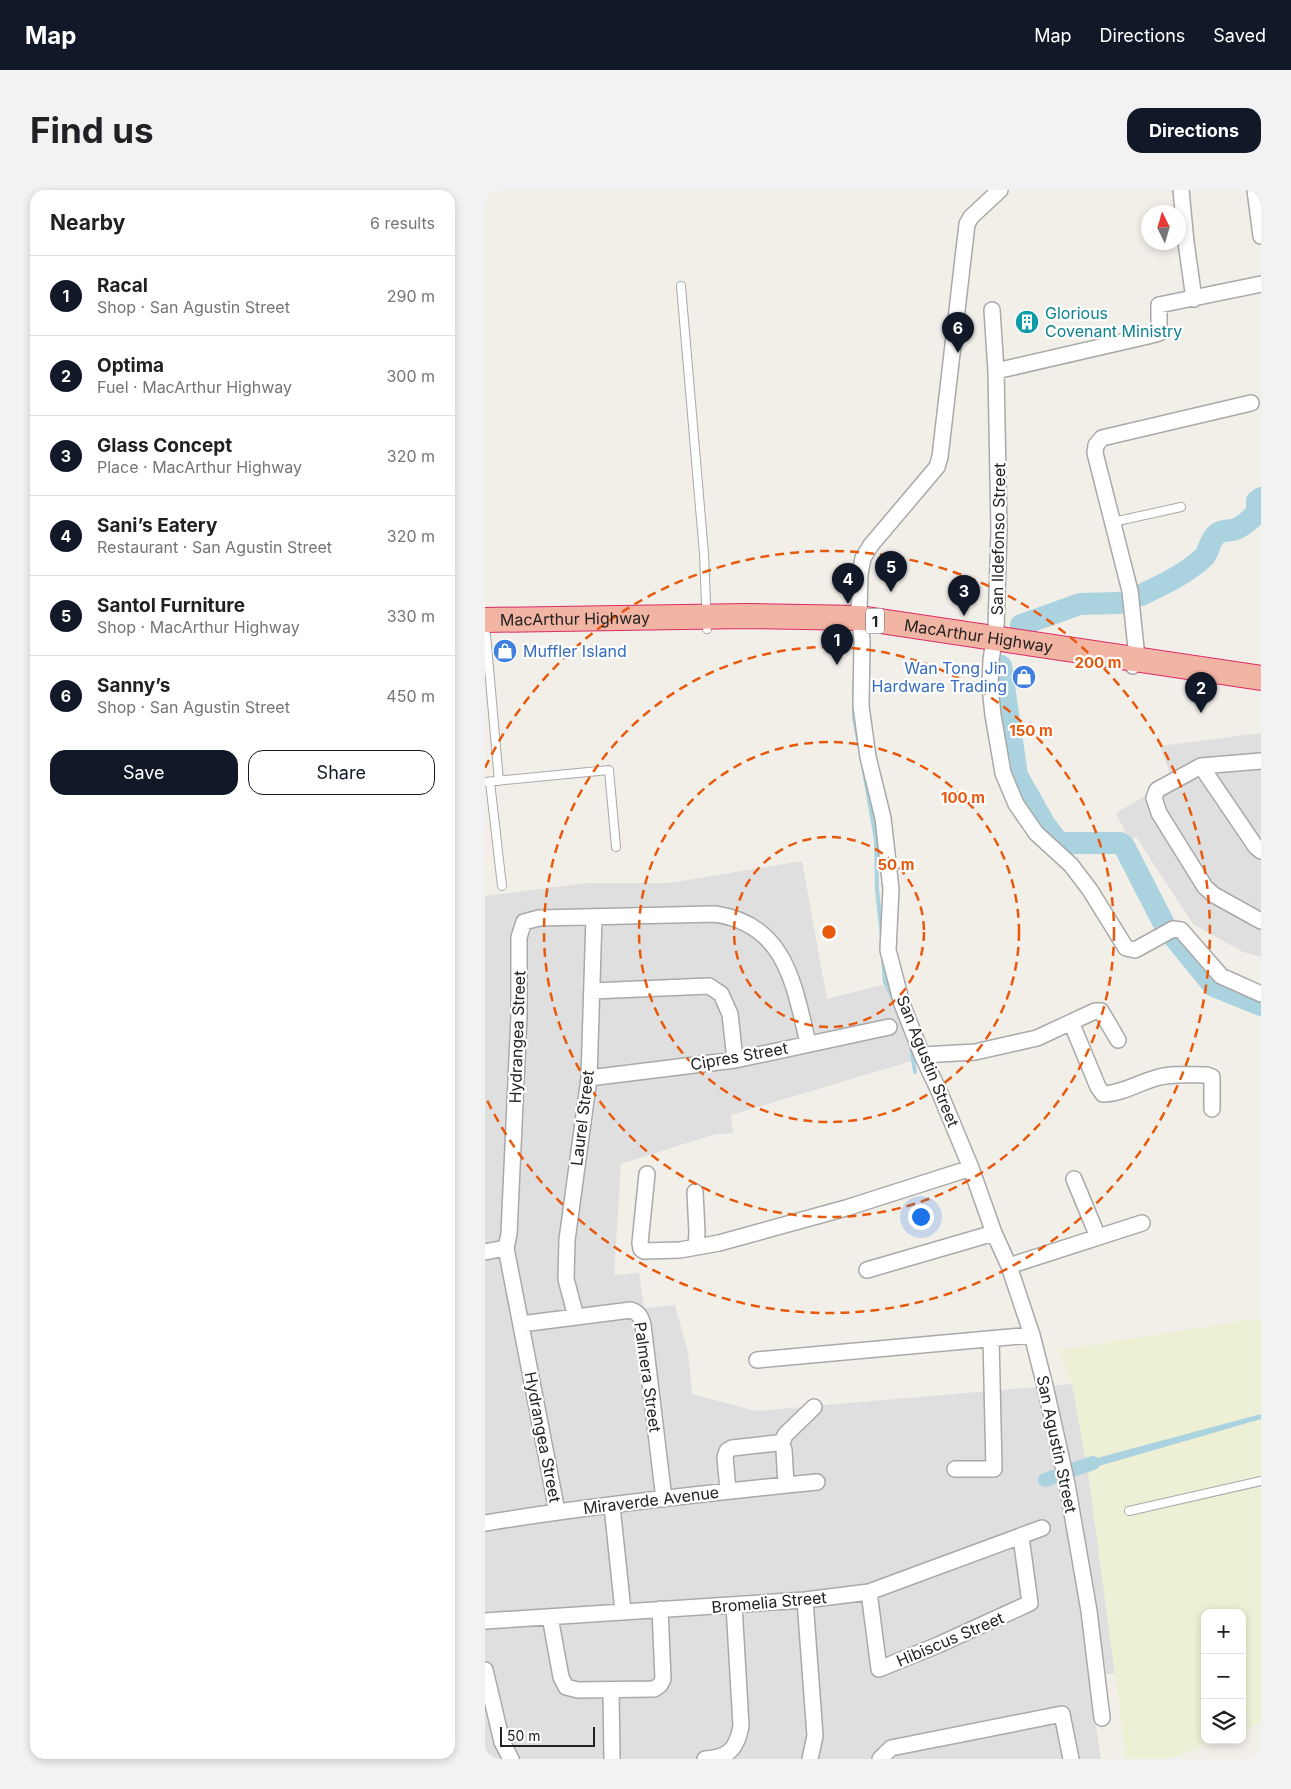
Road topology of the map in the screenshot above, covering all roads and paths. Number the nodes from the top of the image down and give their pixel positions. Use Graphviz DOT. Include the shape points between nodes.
graph roads {
  1 [pos="1000,190"];
  2 [pos="1181,190"];
  3 [pos="1255,190"];
  4 [pos="1261,236"];
  5 [pos="1261,284"];
  6 [pos="681,286"];
  7 [pos="1194,299"];
  8 [pos="992,310"];
  9 [pos="996,371"];
  10 [pos="1251,403"];
  11 [pos="1181,507"];
  12 [pos="1113,522"];
  13 [pos="707,623"];
  14 [pos="861,624"];
  15 [pos="485,628"];
  16 [pos="994,644"];
  17 [pos="1133,664"];
  18 [pos="1261,678"];
  19 [pos="487,682"];
  20 [pos="1261,690"];
  21 [pos="1261,761"];
  22 [pos="1201,766"];
  23 [pos="499,781"];
  24 [pos="488,782"];
  25 [pos="617,847"];
  26 [pos="1261,851"];
  27 [pos="502,886"];
  28 [pos="594,917"];
  29 [pos="1261,921"];
  30 [pos="592,991"];
  31 [pos="1261,994"];
  32 [pos="1071,1022"];
  33 [pos="889,1027"];
  34 [pos="1118,1040"];
  35 [pos="808,1043"];
  36 [pos="922,1056"];
  37 [pos="735,1060"];
  38 [pos="589,1078"];
  39 [pos="1212,1109"];
  40 [pos="971,1168"];
  41 [pos="647,1174"];
  42 [pos="1074,1179"];
  43 [pos="695,1192"];
  44 [pos="1142,1223"];
  45 [pos="994,1233"];
  46 [pos="1098,1237"];
  47 [pos="695,1247"];
  48 [pos="506,1248"];
  49 [pos="485,1252"];
  50 [pos="1009,1266"];
  51 [pos="867,1270"];
  52 [pos="576,1317"];
  53 [pos="521,1324"];
  54 [pos="1032,1335"];
  55 [pos="991,1339"];
  56 [pos="757,1360"];
  57 [pos="813,1407"];
  58 [pos="782,1444"];
  59 [pos="955,1469"];
  60 [pos="1261,1481"];
  61 [pos="817,1482"];
  62 [pos="786,1485"];
  63 [pos="728,1490"];
  64 [pos="664,1499"];
  65 [pos="612,1506"];
  66 [pos="557,1511"];
  67 [pos="1129,1512"];
  68 [pos="485,1523"];
  69 [pos="1042,1528"];
  70 [pos="1021,1538"];
  71 [pos="869,1592"];
  72 [pos="805,1600"];
  73 [pos="734,1605"];
  74 [pos="660,1609"];
  75 [pos="623,1611"];
  76 [pos="550,1617"];
  77 [pos="485,1621"];
  78 [pos="485,1670"];
  79 [pos="611,1690"];
  80 [pos="1102,1718"];
  81 [pos="511,1759"];
  82 [pos="612,1759"];
  83 [pos="705,1759"];
  84 [pos="810,1759"];
  85 [pos="880,1759"];
  86 [pos="1071,1759"];
  1 -- 14 [label="street, San Agustin Street" via="971,216 967,224 937,467 863,558 860,574"];
  2 -- 7 [label="street"];
  3 -- 4 [label="street"];
  5 -- 7 [label="street"];
  6 -- 13 [label="lane" via="705,563"];
  7 -- 9 [label="street" via="1159,305 1159,333"];
  8 -- 9 [label="street, San Ildefonso Street"];
  9 -- 16 [label="street, San Ildefonso Street" via="999,530"];
  10 -- 12 [label="street" via="1102,438 1095,453"];
  11 -- 12 [label="lane"];
  12 -- 17 [label="street" via="1130,591 1135,648"];
  13 -- 14 [label="highway, MacArthur Highway / 1"];
  13 -- 15 [label="highway, MacArthur Highway / 1"];
  14 -- 16 [label="highway, MacArthur Highway / 1"];
  14 -- 36 [label="street, San Agustin Street" via="861,706 868,756 883,818 891,889 888,950 902,1004"];
  15 -- 19 [label="lane"];
  16 -- 17 [label="highway, MacArthur Highway / 1"];
  16 -- 31 [label="street, San Ildefonso Street" via="990,687 1003,773 1016,804 1036,832 1071,864 1126,948 1135,950 1169,932 1181,930 1221,976"];
  17 -- 18 [label="highway, MacArthur Highway / 1"];
  17 -- 20 [label="highway, MacArthur Highway / 1"];
  19 -- 23 [label="lane"];
  21 -- 22 [label="street"];
  22 -- 26 [label="street"];
  22 -- 29 [label="street" via="1157,790 1154,798 1159,813 1205,887"];
  23 -- 24 [label="lane"];
  23 -- 25 [label="lane" via="609,770"];
  24 -- 27 [label="lane"];
  28 -- 30 [label="street, Laurel Street"];
  28 -- 35 [label="street, Hydrangea Street" via="715,914 744,922 766,937 785,962 793,981"];
  28 -- 48 [label="street, Hydrangea Street" via="539,918 524,922 519,937 519,1015"];
  30 -- 37 [label="street" via="709,986 721,994 730,1014"];
  30 -- 38 [label="street, Laurel Street"];
  32 -- 34 [label="street" via="1101,1011"];
  32 -- 36 [label="street" via="1037,1038 975,1052"];
  32 -- 39 [label="street" via="1103,1094 1114,1094 1158,1077 1207,1075 1212,1077"];
  33 -- 35 [label="street, Cipres Street"];
  35 -- 37 [label="street, Cipres Street"];
  36 -- 40 [label="street, San Agustin Street"];
  37 -- 38 [label="street, Cipres Street"];
  38 -- 52 [label="street, Laurel Street" via="567,1240 566,1279"];
  40 -- 45 [label="street, San Agustin Street"];
  40 -- 47 [label="street" via="846,1208"];
  41 -- 47 [label="street" via="641,1249"];
  42 -- 46 [label="street"];
  43 -- 47 [label="street"];
  44 -- 46 [label="street"];
  45 -- 50 [label="street, San Agustin Street"];
  45 -- 51 [label="street"];
  46 -- 50 [label="street"];
  48 -- 49 [label="street"];
  48 -- 53 [label="street, Hydrangea Street"];
  50 -- 54 [label="street, San Agustin Street"];
  52 -- 53 [label="street, Palmera Street"];
  52 -- 64 [label="street, Palmera Street" via="631,1310 641,1318"];
  53 -- 66 [label="street, Hydrangea Street"];
  54 -- 55 [label="street"];
  54 -- 80 [label="street, San Agustin Street" via="1067,1484 1089,1611"];
  55 -- 56 [label="street"];
  55 -- 59 [label="street" via="994,1470"];
  57 -- 58 [label="street" via="785,1435"];
  58 -- 62 [label="street"];
  58 -- 63 [label="street" via="727,1451"];
  60 -- 67 [label="lane"];
  61 -- 62 [label="street, Miraverde Avenue"];
  62 -- 63 [label="street, Miraverde Avenue"];
  63 -- 64 [label="street, Miraverde Avenue"];
  64 -- 65 [label="street, Miraverde Avenue"];
  65 -- 66 [label="street, Miraverde Avenue"];
  65 -- 75 [label="street"];
  66 -- 68 [label="street, Miraverde Avenue"];
  69 -- 70 [label="street, Bromelia Street"];
  70 -- 71 [label="street, Bromelia Street"];
  70 -- 71 [label="street, Hibiscus Street" via="1030,1603 879,1669"];
  71 -- 72 [label="street, Bromelia Street"];
  72 -- 73 [label="street, Bromelia Street"];
  72 -- 84 [label="street" via="815,1736"];
  73 -- 74 [label="street, Bromelia Street"];
  73 -- 83 [label="street" via="741,1726 734,1746 726,1755"];
  74 -- 75 [label="street, Bromelia Street"];
  74 -- 79 [label="street" via="664,1668 660,1685 654,1689"];
  75 -- 76 [label="street, Bromelia Street"];
  76 -- 77 [label="street, Bromelia Street"];
  76 -- 79 [label="street" via="561,1677 566,1687"];
  78 -- 81 [label="street" via="502,1742"];
  79 -- 82 [label="street"];
  85 -- 86 [label="street" via="891,1748 1063,1714"];
}
